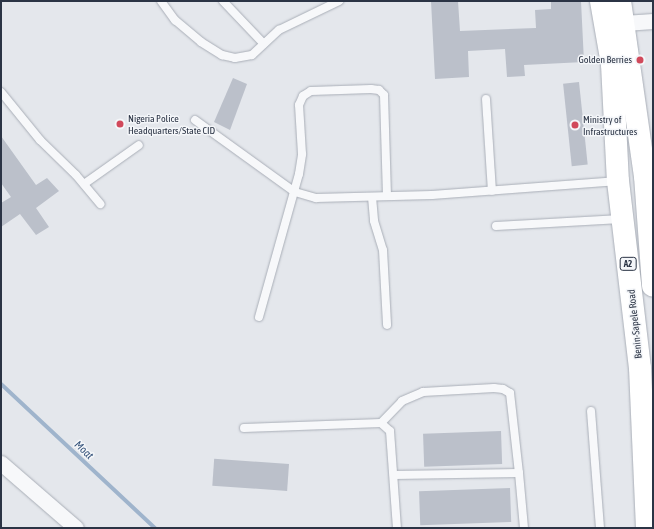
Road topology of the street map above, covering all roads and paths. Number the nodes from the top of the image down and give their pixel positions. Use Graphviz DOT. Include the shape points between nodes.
graph roads {
  1 [pos="162,1"];
  2 [pos="223,1"];
  3 [pos="339,1"];
  4 [pos="601,1"];
  5 [pos="620,1"];
  6 [pos="653,21"];
  7 [pos="624,23"];
  8 [pos="264,44"];
  9 [pos="1,92"];
  10 [pos="486,99"];
  11 [pos="195,120"];
  12 [pos="139,145"];
  13 [pos="618,181"];
  14 [pos="84,184"];
  15 [pos="492,190"];
  16 [pos="295,192"];
  17 [pos="372,196"];
  18 [pos="387,196"];
  19 [pos="100,204"];
  20 [pos="623,219"];
  21 [pos="496,226"];
  22 [pos="651,240"];
  23 [pos="653,286"];
  24 [pos="259,317"];
  25 [pos="387,325"];
  26 [pos="591,411"];
  27 [pos="380,423"];
  28 [pos="244,428"];
  29 [pos="1,463"];
  30 [pos="519,473"];
  31 [pos="394,475"];
  32 [pos="76,528"];
  33 [pos="397,528"];
  34 [pos="524,528"];
  35 [pos="600,528"];
  36 [pos="647,528"];
  1 -- 8 [label="lane" via="175,20 201,42 222,55 244,58"];
  2 -- 8 [label="lane"];
  3 -- 8 [label="lane" via="279,30"];
  4 -- 13 [label="highway, Benin-Sapele Road / A2" via="612,64"];
  5 -- 7 [label="highway, A2"];
  6 -- 7 [label="street"];
  7 -- 22 [label="highway, A2"];
  9 -- 14 [label="lane" via="40,140"];
  10 -- 15 [label="lane"];
  11 -- 16 [label="lane"];
  12 -- 14 [label="lane"];
  13 -- 15 [label="lane"];
  13 -- 20 [label="highway, Benin-Sapele Road / A2"];
  14 -- 19 [label="lane"];
  15 -- 18 [label="lane"];
  16 -- 17 [label="lane" via="316,198"];
  16 -- 18 [label="lane" via="302,154 299,105 304,96 311,91 371,89 379,90 384,95"];
  16 -- 24 [label="lane"];
  17 -- 18 [label="lane"];
  17 -- 25 [label="lane" via="374,221 383,250"];
  20 -- 21 [label="lane"];
  20 -- 36 [label="highway, Benin-Sapele Road / A2" via="640,368"];
  22 -- 23 [label="highway, A2"];
  26 -- 35 [label="lane"];
  27 -- 28 [label="lane"];
  27 -- 30 [label="lane" via="402,401 423,392 503,389 510,393"];
  27 -- 31 [label="lane" via="390,431"];
  29 -- 32 [label="street"];
  30 -- 31 [label="lane"];
  30 -- 34 [label="lane"];
  31 -- 33 [label="lane"];
}
